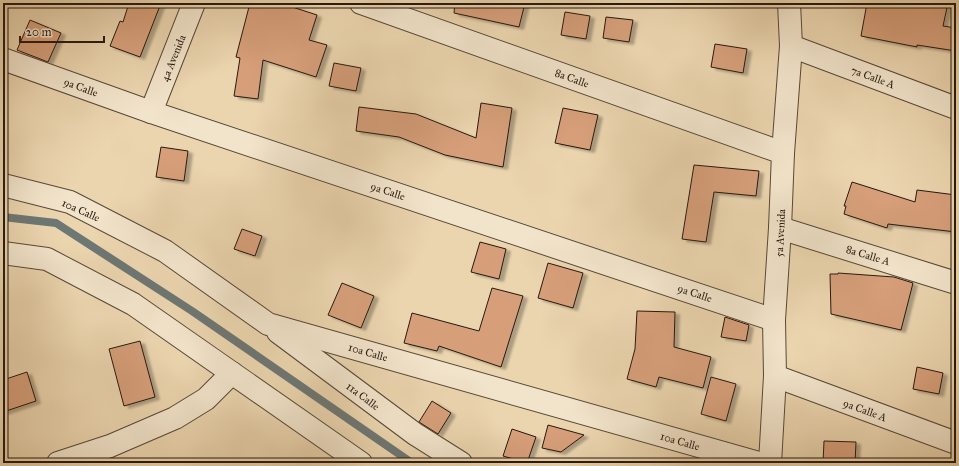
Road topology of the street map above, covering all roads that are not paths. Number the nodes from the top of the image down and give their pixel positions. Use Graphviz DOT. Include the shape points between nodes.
graph roads {
  1 [pos="194,3"];
  2 [pos="361,3"];
  3 [pos="789,3"];
  4 [pos="790,46"];
  5 [pos="3,58"];
  6 [pos="956,108"];
  7 [pos="151,112"];
  8 [pos="783,153"];
  9 [pos="3,185"];
  10 [pos="780,228"];
  11 [pos="3,253"];
  12 [pos="956,283"];
  13 [pos="774,320"];
  14 [pos="268,324"];
  15 [pos="232,373"];
  16 [pos="775,376"];
  17 [pos="956,443"];
  18 [pos="58,463"];
  19 [pos="361,463"];
  20 [pos="461,463"];
  21 [pos="759,463"];
  22 [pos="770,463"];
  1 -- 7 [label="street, 4a Avenida"];
  2 -- 8 [label="street, 8a Calle"];
  3 -- 4 [label="street, 5a Avenida"];
  4 -- 6 [label="street, 7a Calle A"];
  4 -- 8 [label="street, 5a Avenida"];
  5 -- 7 [label="street, 9a Calle"];
  7 -- 13 [label="street, 9a Calle"];
  8 -- 10 [label="street, 5a Avenida"];
  9 -- 14 [label="street, 10a Calle" via="70,202 165,251"];
  10 -- 12 [label="street, 8a Calle A"];
  10 -- 13 [label="street, 5a Avenida"];
  11 -- 15 [label="street" via="47,259 126,300"];
  13 -- 16 [label="street, 5a Avenida"];
  14 -- 20 [label="street, 11a Calle" via="414,434"];
  14 -- 21 [label="street, 10a Calle"];
  15 -- 18 [label="street" via="206,399 175,418 110,446"];
  15 -- 19 [label="street"];
  16 -- 17 [label="street, 9a Calle A"];
  16 -- 22 [label="street, 5a Avenida"];
}
